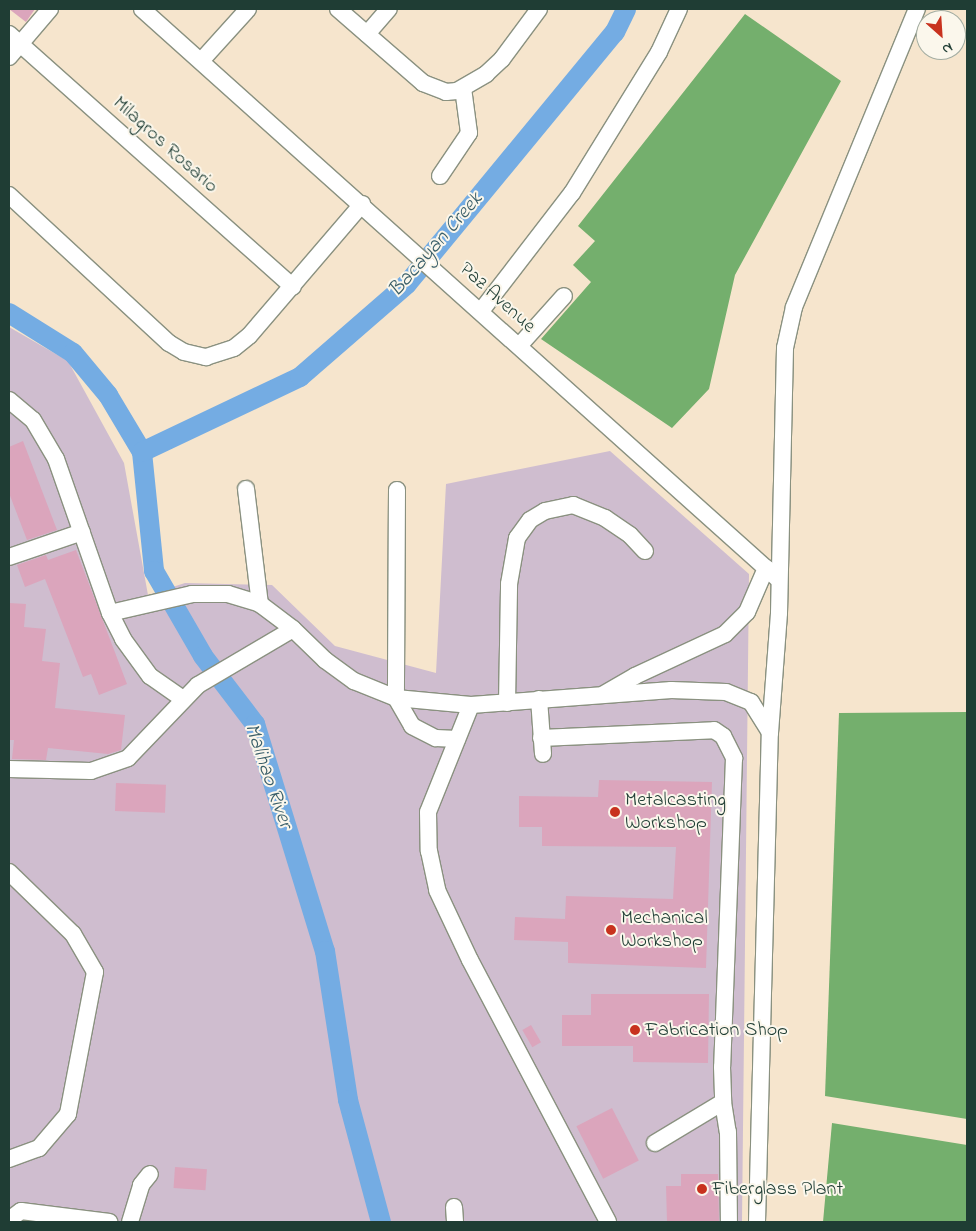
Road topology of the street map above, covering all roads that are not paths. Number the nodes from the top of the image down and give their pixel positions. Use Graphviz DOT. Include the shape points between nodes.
graph roads {
  1 [pos="50,9"];
  2 [pos="142,9"];
  3 [pos="248,9"];
  4 [pos="338,9"];
  5 [pos="389,9"];
  6 [pos="539,9"];
  7 [pos="680,9"];
  8 [pos="917,9"];
  9 [pos="367,34"];
  10 [pos="14,38"];
  11 [pos="9,57"];
  12 [pos="201,62"];
  13 [pos="463,88"];
  14 [pos="440,176"];
  15 [pos="9,195"];
  16 [pos="362,204"];
  17 [pos="293,288"];
  18 [pos="564,296"];
  19 [pos="480,311"];
  20 [pos="519,346"];
  21 [pos="9,400"];
  22 [pos="246,489"];
  23 [pos="397,490"];
  24 [pos="82,532"];
  25 [pos="645,551"];
  26 [pos="9,557"];
  27 [pos="766,568"];
  28 [pos="778,579"];
  29 [pos="260,604"];
  30 [pos="110,613"];
  31 [pos="292,629"];
  32 [pos="600,696"];
  33 [pos="396,698"];
  34 [pos="183,699"];
  35 [pos="539,699"];
  36 [pos="507,702"];
  37 [pos="471,705"];
  38 [pos="770,733"];
  39 [pos="541,738"];
  40 [pos="457,739"];
  41 [pos="543,754"];
  42 [pos="9,769"];
  43 [pos="9,872"];
  44 [pos="723,1102"];
  45 [pos="655,1144"];
  46 [pos="9,1159"];
  47 [pos="150,1174"];
  48 [pos="9,1220"];
  49 [pos="103,1222"];
  50 [pos="109,1222"];
  51 [pos="130,1222"];
  52 [pos="608,1222"];
  53 [pos="730,1222"];
  54 [pos="757,1222"];
  1 -- 10 [label="street"];
  2 -- 12 [label="street, Paz Avenue"];
  3 -- 12 [label="street"];
  4 -- 9 [label="street"];
  5 -- 9 [label="street"];
  6 -- 13 [label="street" via="502,59"];
  7 -- 19 [label="street" via="659,52 577,186"];
  8 -- 28 [label="street" via="831,215 788,330 783,374"];
  9 -- 13 [label="street" via="432,89 446,92"];
  10 -- 11 [label="street"];
  10 -- 17 [label="street, Milagros Rosario"];
  12 -- 16 [label="street, Paz Avenue"];
  13 -- 14 [label="street" via="469,133"];
  15 -- 17 [label="street" via="169,343 194,356 217,356 234,348"];
  16 -- 17 [label="street"];
  16 -- 19 [label="street, Paz Avenue"];
  18 -- 20 [label="street"];
  19 -- 20 [label="street, Paz Avenue"];
  20 -- 27 [label="street, Paz Avenue"];
  21 -- 24 [label="street" via="26,413 44,434"];
  22 -- 29 [label="street"];
  23 -- 33 [label="street"];
  24 -- 26 [label="street"];
  24 -- 30 [label="street"];
  25 -- 36 [label="street" via="630,535 605,518 573,505 545,511 530,520 517,538 509,584"];
  27 -- 28 [label="street, Paz Avenue"];
  27 -- 32 [label="street" via="747,612 725,634"];
  28 -- 38 [label="street"];
  29 -- 30 [label="street" via="228,594 192,594"];
  29 -- 31 [label="street"];
  30 -- 34 [label="street" via="123,639 150,676"];
  31 -- 33 [label="street" via="325,660 354,680"];
  31 -- 34 [label="street" via="231,663"];
  32 -- 35 [label="street"];
  32 -- 38 [label="street" via="671,690 726,692 751,702"];
  33 -- 37 [label="street"];
  33 -- 40 [label="street" via="412,726 436,738"];
  34 -- 42 [label="street" via="133,755 116,763 91,771"];
  35 -- 36 [label="street"];
  35 -- 39 [label="street"];
  36 -- 37 [label="street"];
  37 -- 40 [label="street"];
  38 -- 54 [label="street"];
  39 -- 41 [label="street"];
  39 -- 44 [label="street" via="714,730 727,741 736,769"];
  40 -- 52 [label="street" via="428,812 429,851 437,890 470,960"];
  43 -- 46 [label="street" via="73,934 95,972 68,1114 39,1148"];
  44 -- 45 [label="street"];
  44 -- 53 [label="street" via="728,1132"];
  47 -- 51 [label="street" via="141,1185"];
  48 -- 49 [label="street" via="21,1211"];
  49 -- 50 [label="street"];
}
